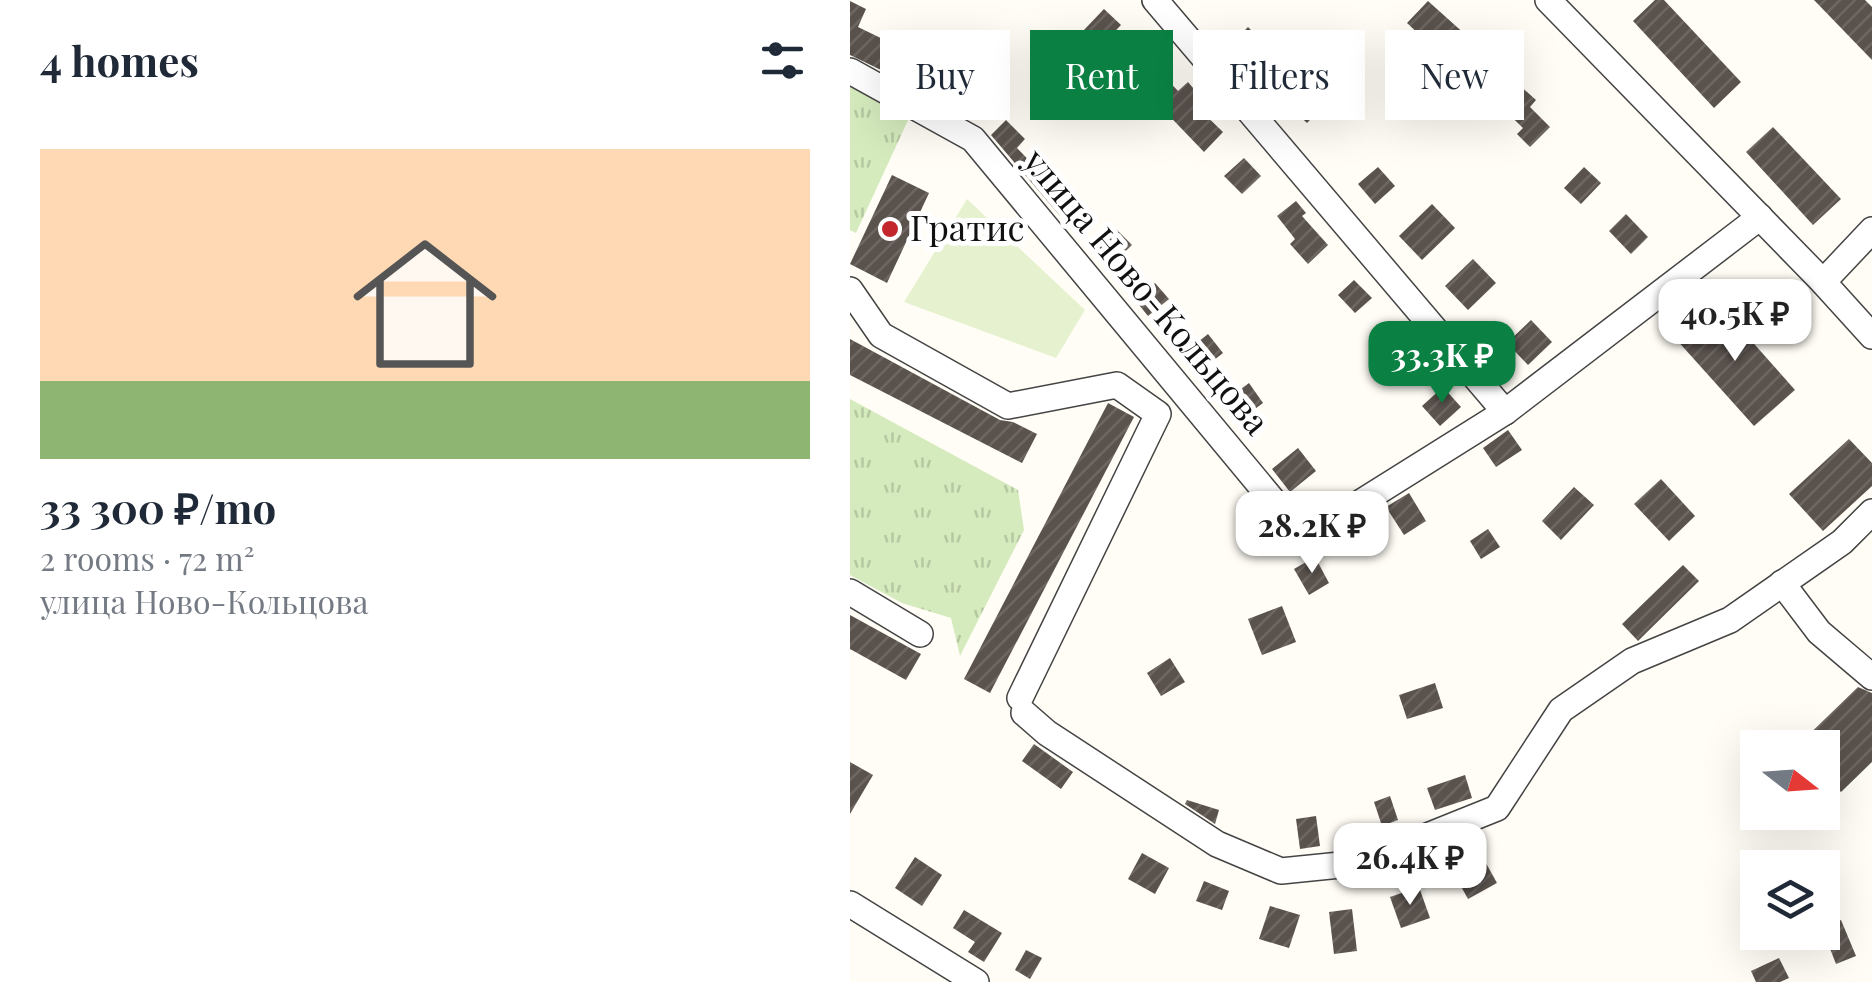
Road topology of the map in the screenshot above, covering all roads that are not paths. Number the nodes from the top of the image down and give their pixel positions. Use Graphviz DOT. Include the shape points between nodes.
graph roads {
  1 [pos="1155,0"];
  2 [pos="1548,0"];
  3 [pos="850,71"];
  4 [pos="1760,218"];
  5 [pos="1872,230"];
  6 [pos="1823,282"];
  7 [pos="850,290"];
  8 [pos="1872,336"];
  9 [pos="1505,412"];
  10 [pos="1872,512"];
  11 [pos="1782,583"];
  12 [pos="850,592"];
  13 [pos="920,634"];
  14 [pos="1872,677"];
  15 [pos="850,904"];
  16 [pos="976,982"];
  1 -- 9 [label="street"];
  2 -- 4 [label="street"];
  3 -- 9 [label="street, улица Ново-Кольцова" via="973,139 1304,538"];
  4 -- 6 [label="street"];
  4 -- 9 [label="street, улица Ново-Кольцова"];
  5 -- 6 [label="street"];
  6 -- 8 [label="street"];
  7 -- 11 [label="street" via="882,335 1008,406 1117,385 1158,414 1022,706 1048,733 1217,844 1281,870 1360,864 1497,808 1561,710 1632,661 1730,620"];
  10 -- 11 [label="street"];
  11 -- 14 [label="street" via="1820,632"];
  12 -- 13 [label="street"];
  15 -- 16 [label="street"];
}
